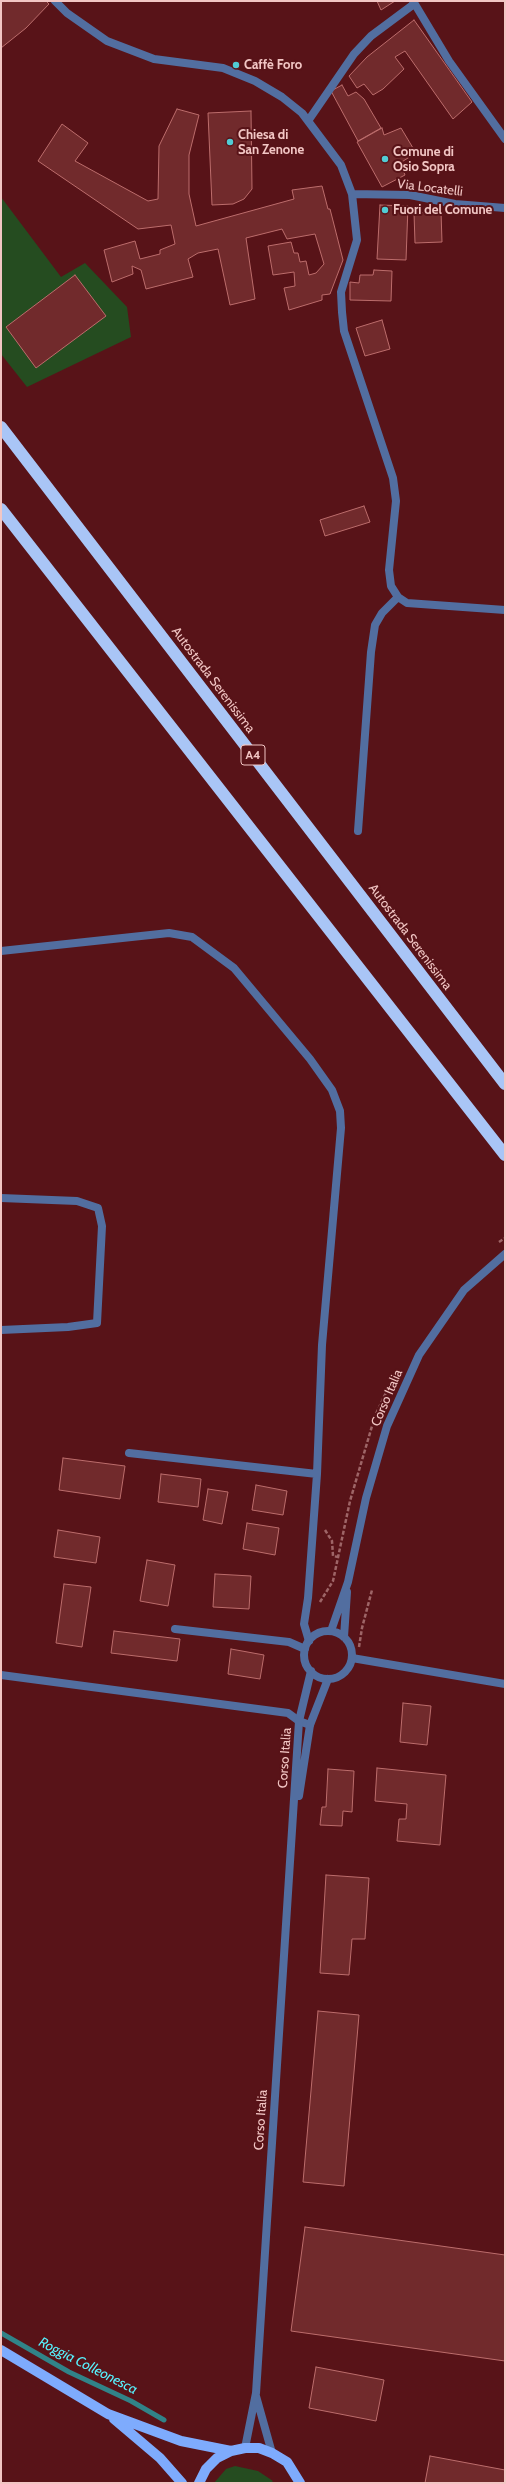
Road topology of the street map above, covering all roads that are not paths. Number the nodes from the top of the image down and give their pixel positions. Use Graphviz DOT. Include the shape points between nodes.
graph roads {
  1 [pos="55,1"];
  2 [pos="414,2"];
  3 [pos="308,121"];
  4 [pos="505,139"];
  5 [pos="352,194"];
  6 [pos="505,208"];
  7 [pos="1,427"];
  8 [pos="1,509"];
  9 [pos="398,597"];
  10 [pos="505,610"];
  11 [pos="358,831"];
  12 [pos="1,951"];
  13 [pos="505,1084"];
  14 [pos="505,1155"];
  15 [pos="1,1198"];
  16 [pos="505,1254"];
  17 [pos="1,1330"];
  18 [pos="129,1453"];
  19 [pos="317,1474"];
  20 [pos="348,1582"];
  21 [pos="175,1629"];
  22 [pos="331,1631"];
  23 [pos="344,1637"];
  24 [pos="307,1645"];
  25 [pos="354,1659"];
  26 [pos="311,1671"];
  27 [pos="1,1675"];
  28 [pos="328,1678"];
  29 [pos="505,1684"];
  30 [pos="299,1721"];
  31 [pos="310,1725"];
  32 [pos="291,1848"];
  33 [pos="1,2350"];
  34 [pos="256,2393"];
  35 [pos="108,2414"];
  36 [pos="245,2448"];
  37 [pos="231,2451"];
  38 [pos="272,2453"];
  39 [pos="182,2483"];
  40 [pos="198,2483"];
  41 [pos="300,2483"];
  1 -- 3 [label="street" via="67,13 107,41 154,59 223,68 282,97"];
  2 -- 3 [label="street" via="371,36 354,54"];
  2 -- 4 [label="street" via="449,61"];
  3 -- 5 [label="street" via="341,165"];
  5 -- 6 [label="street, Via Locatelli" via="410,195 454,204"];
  5 -- 9 [label="street" via="357,240 341,292 344,330 392,478 396,501 390,570 391,586"];
  7 -- 13 [label="highway, Autostrada Serenissima / A4"];
  8 -- 14 [label="highway"];
  9 -- 10 [label="street" via="407,603"];
  9 -- 11 [label="street" via="382,613 375,625"];
  12 -- 19 [label="street, Corso Italia" via="169,932 192,937 234,968 310,1059 332,1090 340,1111 341,1128 322,1345"];
  15 -- 17 [label="street" via="77,1201 98,1208 102,1226 97,1323"];
  16 -- 20 [label="street, Corso Italia" via="464,1290 419,1355 387,1426 366,1498"];
  18 -- 19 [label="street"];
  19 -- 24 [label="street, Corso Italia" via="304,1624"];
  20 -- 22 [label="street, Corso Italia"];
  20 -- 23 [label="street, Corso Italia"];
  21 -- 24 [label="street"];
  22 -- 23 [label="street"];
  22 -- 24 [label="street" via="318,1633"];
  23 -- 25 [label="street, Corso Italia" via="349,1643"];
  24 -- 26 [label="street, Corso Italia" via="307,1664"];
  25 -- 28 [label="street" via="341,1675"];
  25 -- 29 [label="street"];
  26 -- 28 [label="street"];
  26 -- 30 [label="street, Corso Italia"];
  27 -- 30 [label="street" via="288,1712"];
  28 -- 31 [label="street, Corso Italia"];
  30 -- 31 [label="street"];
  30 -- 32 [label="street, Corso Italia"];
  31 -- 32 [label="street, Corso Italia"];
  32 -- 34 [label="street, Corso Italia"];
  33 -- 35 [label="main road"];
  34 -- 36 [label="street, Corso Italia"];
  34 -- 38 [label="street, Corso Italia"];
  35 -- 37 [label="main road" via="181,2441"];
  35 -- 39 [label="main road" via="160,2458"];
  36 -- 37 [label="main road"];
  36 -- 38 [label="main road" via="259,2448"];
  37 -- 40 [label="main road" via="217,2458 206,2469"];
  38 -- 41 [label="main road" via="287,2462"];
}
